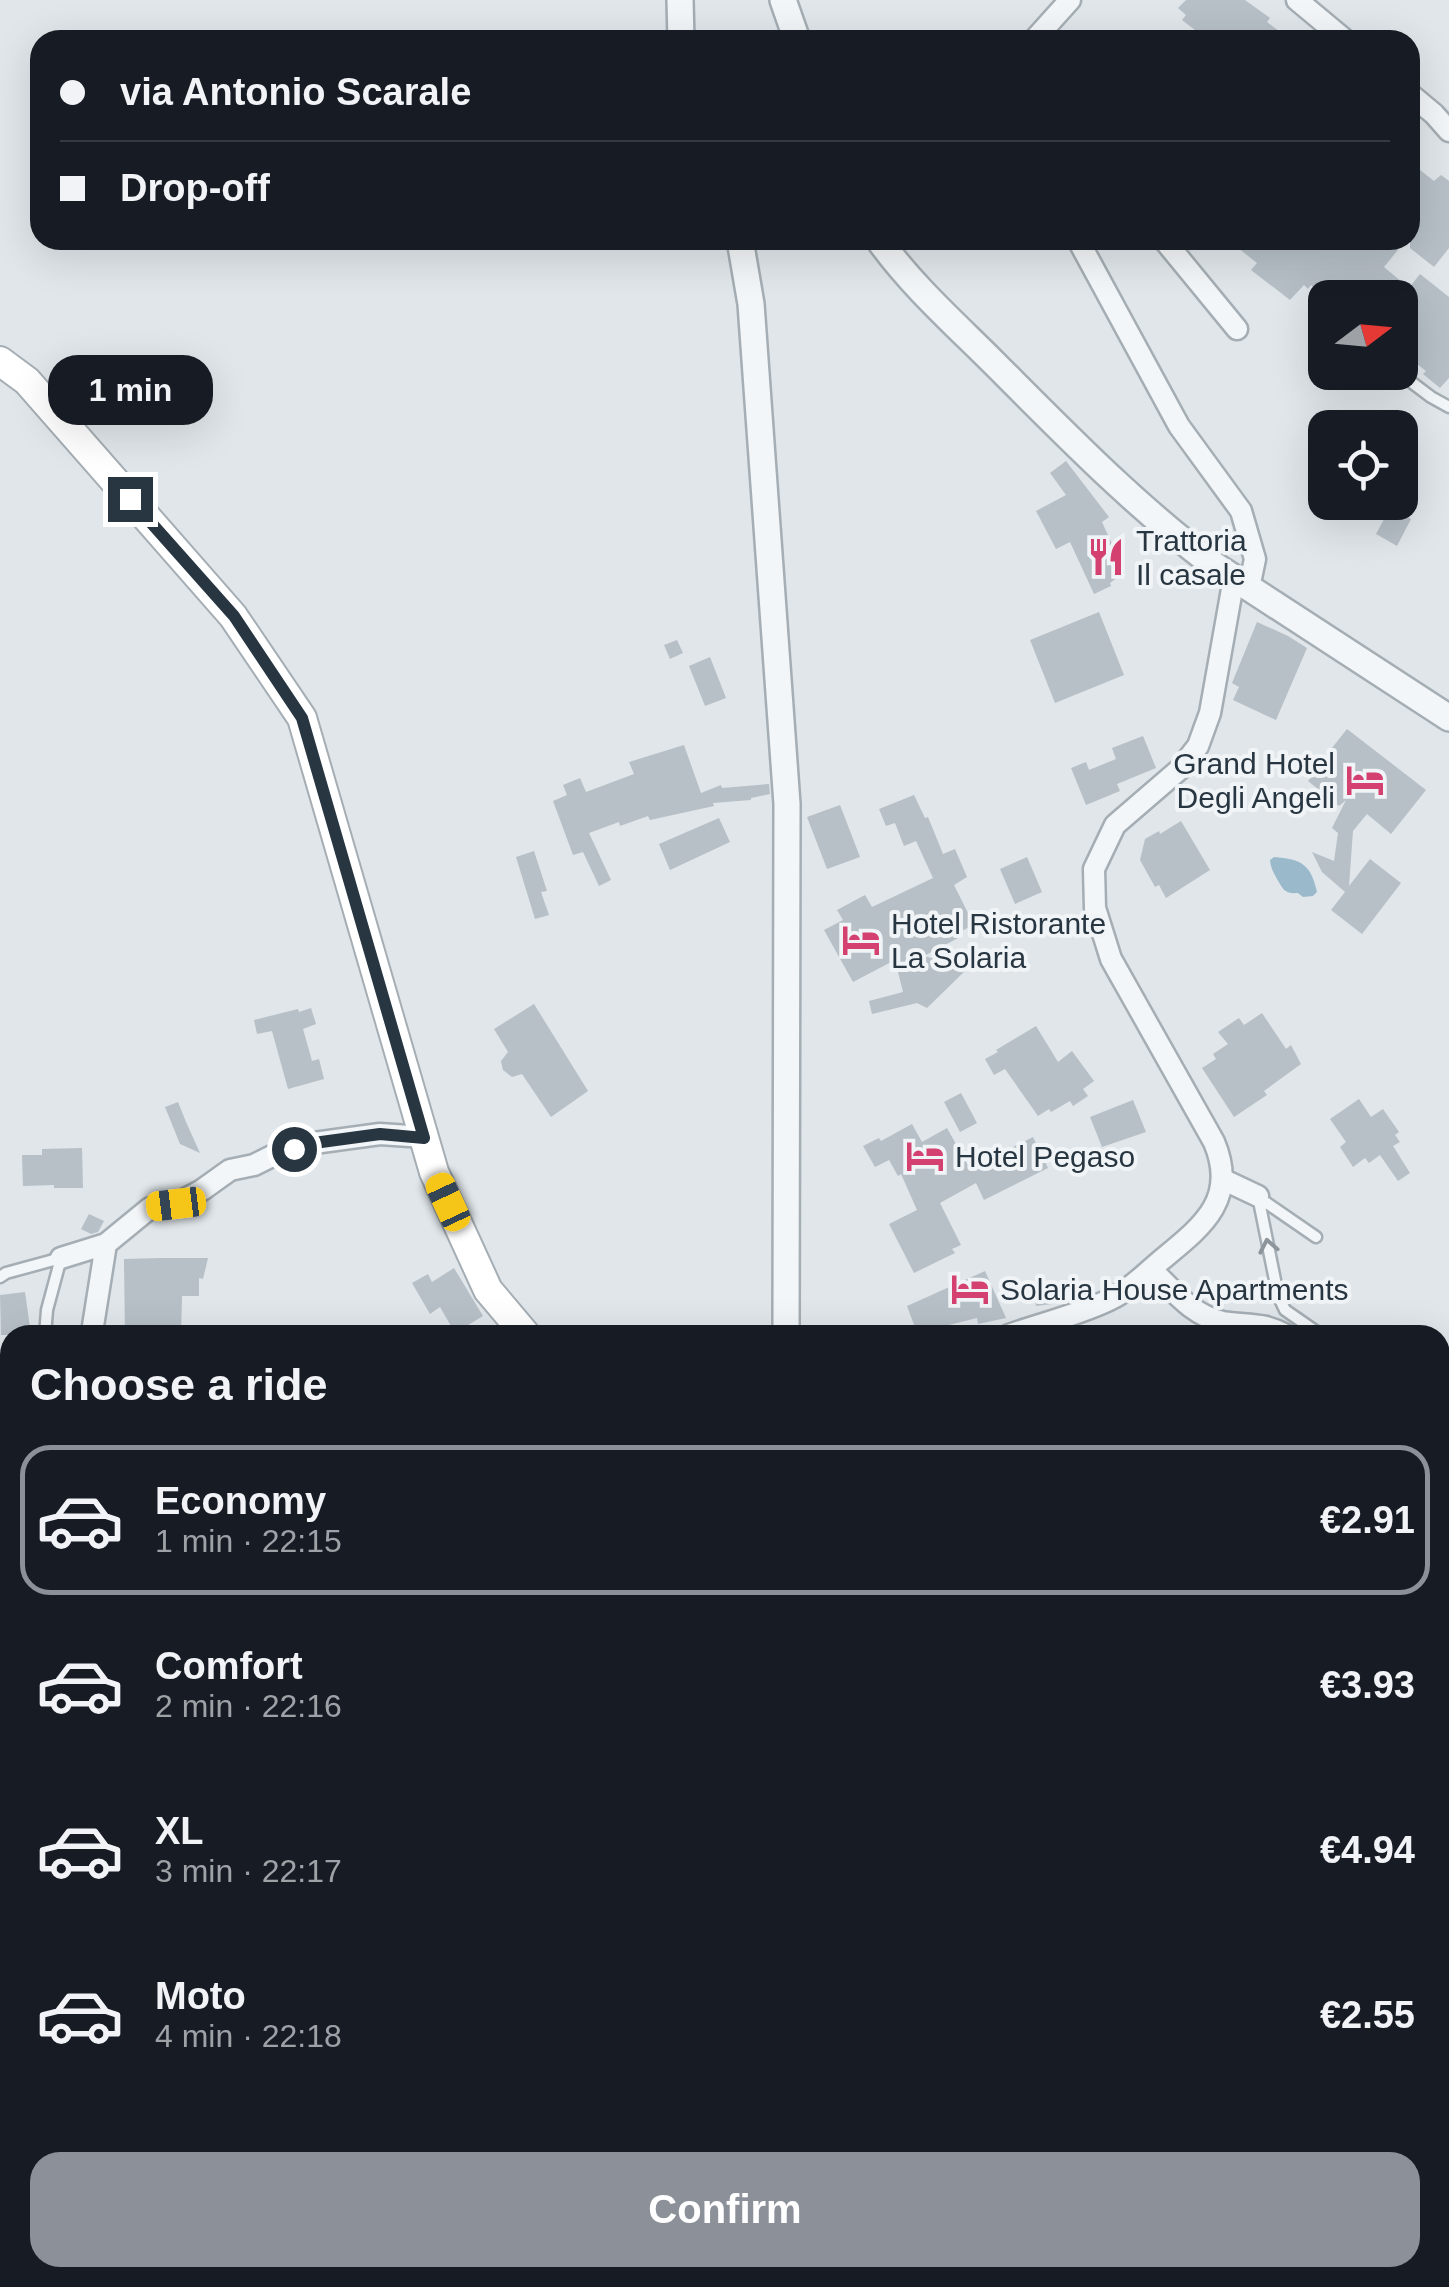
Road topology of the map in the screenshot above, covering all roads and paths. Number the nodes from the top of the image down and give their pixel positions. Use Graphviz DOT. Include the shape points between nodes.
graph roads {
  1 [pos="680,0"];
  2 [pos="783,0"];
  3 [pos="1070,0"];
  4 [pos="1297,0"];
  5 [pos="681,30"];
  6 [pos="794,30"];
  7 [pos="1043,30"];
  8 [pos="1333,30"];
  9 [pos="1420,102"];
  10 [pos="1449,131"];
  11 [pos="742,250"];
  12 [pos="887,250"];
  13 [pos="1083,250"];
  14 [pos="1172,250"];
  15 [pos="1238,329"];
  16 [pos="0,362"];
  17 [pos="1418,387"];
  18 [pos="1449,407"];
  19 [pos="1242,583"];
  20 [pos="1449,718"];
  21 [pos="424,1138"];
  22 [pos="1222,1179"];
  23 [pos="1258,1196"];
  24 [pos="1316,1236"];
  25 [pos="106,1244"];
  26 [pos="61,1258"];
  27 [pos="1151,1269"];
  28 [pos="0,1277"];
  29 [pos="46,1325"];
  30 [pos="93,1325"];
  31 [pos="518,1325"];
  32 [pos="786,1325"];
  33 [pos="1037,1325"];
  34 [pos="1254,1325"];
  35 [pos="1306,1325"];
  1 -- 5 [label="street"];
  2 -- 6 [label="street"];
  3 -- 7 [label="street"];
  4 -- 8 [label="street"];
  9 -- 10 [label="street"];
  11 -- 32 [label="street" via="787,804"];
  12 -- 19 [label="street" via="1115,483"];
  13 -- 19 [label="street" via="1178,426 1241,511 1255,559"];
  14 -- 15 [label="street"];
  16 -- 21 [label="main road" via="27,382 234,616 302,718"];
  17 -- 18 [label="lane"];
  19 -- 20 [label="street"];
  19 -- 22 [label="street" via="1198,746 1115,826 1094,870 1095,908 1112,959 1214,1142"];
  21 -- 25 [label="street" via="380,1134 274,1155 230,1170 176,1204 150,1208"];
  21 -- 31 [label="main road" via="488,1290"];
  22 -- 23 [label="street"];
  22 -- 27 [label="street" via="1201,1227"];
  23 -- 24 [label="lane"];
  35 -- 23 [label="lane, one-way" via="1284,1310 1278,1295"];
  25 -- 26 [label="street"];
  25 -- 30 [label="street"];
  26 -- 28 [label="lane"];
  26 -- 29 [label="lane"];
  27 -- 33 [label="street" via="1113,1298"];
  27 -- 34 [label="street" via="1190,1308 1218,1321"];
}
